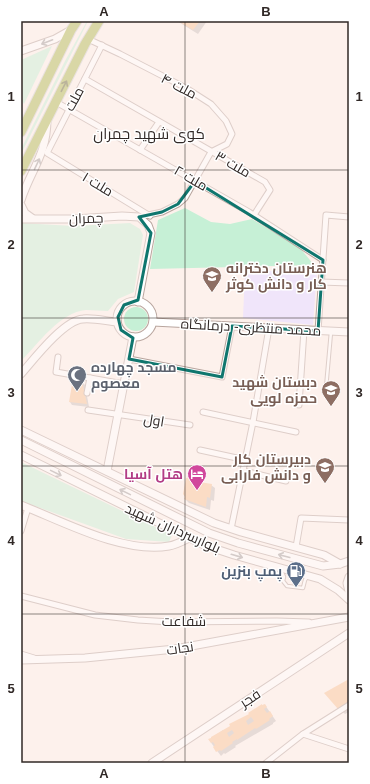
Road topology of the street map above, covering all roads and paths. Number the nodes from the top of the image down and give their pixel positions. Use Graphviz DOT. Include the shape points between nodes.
graph roads {
  1 [pos="77,21"];
  2 [pos="99,21"];
  3 [pos="71,30"];
  4 [pos="88,39"];
  5 [pos="102,45"];
  6 [pos="21,51"];
  7 [pos="85,79"];
  8 [pos="56,102"];
  9 [pos="69,110"];
  10 [pos="47,119"];
  11 [pos="159,122"];
  12 [pos="21,132"];
  13 [pos="140,150"];
  14 [pos="211,152"];
  15 [pos="47,153"];
  16 [pos="21,171"];
  17 [pos="195,181"];
  18 [pos="21,200"];
  19 [pos="21,205"];
  20 [pos="254,215"];
  21 [pos="150,216"];
  22 [pos="139,217"];
  23 [pos="349,217"];
  24 [pos="32,218"];
  25 [pos="21,219"];
  26 [pos="323,260"];
  27 [pos="321,282"];
  28 [pos="349,283"];
  29 [pos="138,302"];
  30 [pos="117,322"];
  31 [pos="153,322"];
  32 [pos="232,326"];
  33 [pos="268,328"];
  34 [pos="304,330"];
  35 [pos="318,330"];
  36 [pos="331,331"];
  37 [pos="349,332"];
  38 [pos="133,337"];
  39 [pos="58,357"];
  40 [pos="129,359"];
  41 [pos="21,374"];
  42 [pos="90,378"];
  43 [pos="124,384"];
  44 [pos="326,388"];
  45 [pos="87,393"];
  46 [pos="298,405"];
  47 [pos="88,410"];
  48 [pos="203,412"];
  49 [pos="118,414"];
  50 [pos="253,422"];
  51 [pos="190,425"];
  52 [pos="21,430"];
  53 [pos="296,432"];
  54 [pos="21,440"];
  55 [pos="200,450"];
  56 [pos="21,455"];
  57 [pos="246,460"];
  58 [pos="107,471"];
  59 [pos="244,471"];
  60 [pos="286,481"];
  61 [pos="175,504"];
  62 [pos="151,505"];
  63 [pos="25,506"];
  64 [pos="204,518"];
  65 [pos="349,520"];
  66 [pos="231,529"];
  67 [pos="21,531"];
  68 [pos="214,535"];
  69 [pos="189,538"];
  70 [pos="296,547"];
  71 [pos="349,561"];
  72 [pos="340,564"];
  73 [pos="280,568"];
  74 [pos="308,575"];
  75 [pos="349,577"];
  76 [pos="349,592"];
  77 [pos="21,596"];
  78 [pos="349,600"];
  79 [pos="349,617"];
  80 [pos="319,623"];
  81 [pos="349,633"];
  82 [pos="21,654"];
  83 [pos="21,660"];
  84 [pos="40,660"];
  85 [pos="349,705"];
  86 [pos="303,734"];
  87 [pos="349,749"];
  88 [pos="152,763"];
  89 [pos="266,763"];
  1 -- 3 [label="highway"];
  2 -- 4 [label="highway"];
  3 -- 6 [label="street, one-way" via="55,40"];
  3 -- 12 [label="highway"];
  4 -- 5 [label="street, ملت ۴"];
  8 -- 4 [label="highway, one-way"];
  5 -- 7 [label="street, ملت"];
  5 -- 14 [label="street, ملت ۴" via="186,88 211,104 226,121 232,134 227,144"];
  7 -- 9 [label="street, ملت"];
  7 -- 11 [label="street, ملت ۳"];
  8 -- 9 [label="street, ملت ۲"];
  8 -- 10 [label="highway"];
  9 -- 13 [label="street, ملت ۲"];
  9 -- 15 [label="street, ملت"];
  10 -- 16 [label="highway"];
  18 -- 10 [label="street, one-way" via="45,146"];
  11 -- 13 [label="street"];
  11 -- 14 [label="street, ملت ۳"];
  13 -- 17 [label="street, ملت ۲"];
  14 -- 17 [label="street"];
  14 -- 20 [label="street, ملت ۳" via="264,182 270,190"];
  15 -- 21 [label="street, ملت ۱"];
  17 -- 20 [label="street, ملت ۲"];
  17 -- 21 [label="street" via="185,198 178,204"];
  19 -- 24 [label="street" via="25,213"];
  20 -- 26 [label="street, ملت ۲"];
  21 -- 22 [label="street"];
  22 -- 24 [label="street, چمران"];
  22 -- 29 [label="street" via="148,225 151,232"];
  23 -- 26 [label="street" via="326,216"];
  24 -- 25 [label="street, چمران"];
  26 -- 27 [label="street"];
  27 -- 28 [label="street"];
  27 -- 35 [label="street"];
  29 -- 30 [label="street" via="124,305"];
  29 -- 31 [label="street" via="150,308"];
  30 -- 38 [label="street" via="124,334"];
  30 -- 41 [label="street" via="82,319 71,322"];
  31 -- 32 [label="street, محمد منتظری- درمانگاه"];
  31 -- 38 [label="street" via="146,334"];
  32 -- 33 [label="street, محمد منتظری- درمانگاه"];
  32 -- 40 [label="street" via="222,377"];
  33 -- 34 [label="street, محمد منتظری- درمانگاه"];
  33 -- 50 [label="street"];
  34 -- 35 [label="street, محمد منتظری- درمانگاه"];
  34 -- 46 [label="street"];
  35 -- 36 [label="street, محمد منتظری- درمانگاه"];
  36 -- 37 [label="street, محمد منتظری- درمانگاه"];
  36 -- 44 [label="lane"];
  38 -- 40 [label="street"];
  39 -- 42 [label="street" via="56,372"];
  40 -- 43 [label="street"];
  42 -- 43 [label="street"];
  42 -- 45 [label="street"];
  43 -- 49 [label="street"];
  47 -- 49 [label="street, اول"];
  48 -- 50 [label="street"];
  49 -- 51 [label="street, اول"];
  49 -- 58 [label="street"];
  50 -- 53 [label="street"];
  50 -- 57 [label="street"];
  52 -- 58 [label="street"];
  62 -- 54 [label="street, بلوارسرداران شهید, one-way"];
  55 -- 57 [label="street"];
  56 -- 69 [label="street, بلوارسرداران شهید, one-way"];
  57 -- 59 [label="street"];
  58 -- 61 [label="street"];
  59 -- 60 [label="street"];
  59 -- 66 [label="street"];
  61 -- 62 [label="street"];
  61 -- 64 [label="street"];
  62 -- 68 [label="street, بلوارسرداران شهید"];
  63 -- 67 [label="street"];
  63 -- 69 [label="street" via="103,538 126,544 170,546"];
  64 -- 66 [label="street"];
  64 -- 68 [label="street"];
  65 -- 70 [label="street" via="301,518"];
  66 -- 70 [label="street"];
  72 -- 68 [label="street, بلوارسرداران شهید, one-way" via="323,566"];
  69 -- 73 [label="street, بلوارسرداران شهید, one-way" via="234,555"];
  70 -- 72 [label="street" via="324,555"];
  71 -- 72 [label="street, بلوارسرداران شهید"];
  73 -- 74 [label="street, بلوارسرداران شهید"];
  73 -- 74 [label="lane" via="287,586 303,588"];
  74 -- 78 [label="street, بلوارسرداران شهید" via="320,579"];
  75 -- 76 [label="street"];
  77 -- 80 [label="street, شفاعت" via="95,615 138,620"];
  79 -- 80 [label="street, شفاعت"];
  80 -- 84 [label="street, نجات" via="176,649"];
  81 -- 88 [label="street, فجر"];
  82 -- 84 [label="street, نجات"];
  83 -- 84 [label="street, نجات"];
  85 -- 86 [label="street"];
  86 -- 87 [label="street"];
  86 -- 89 [label="street"];
}
